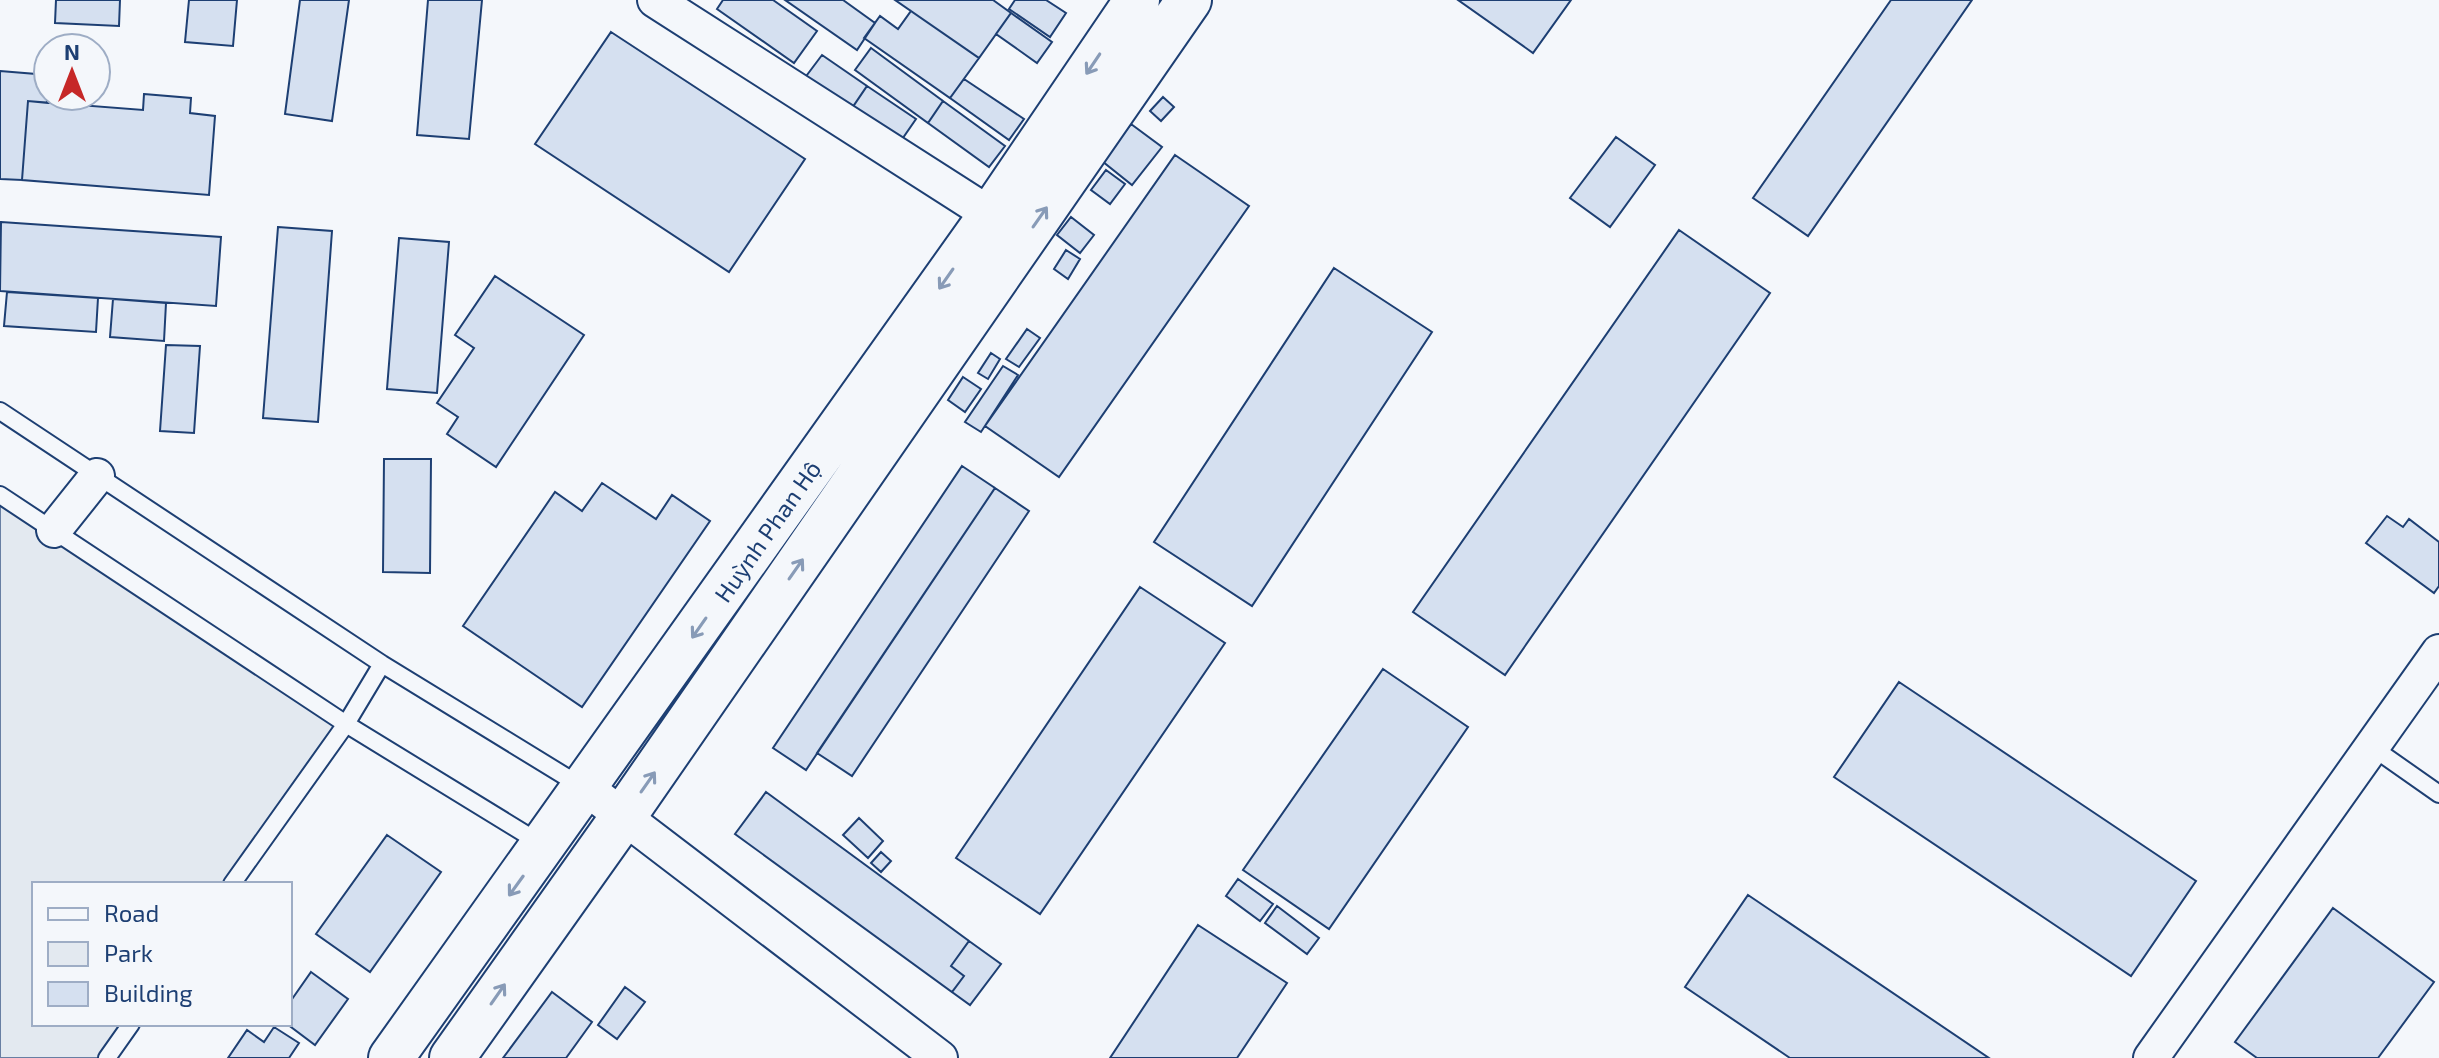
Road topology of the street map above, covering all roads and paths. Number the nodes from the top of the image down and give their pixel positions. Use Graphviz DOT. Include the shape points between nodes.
graph roads {
  1 [pos="655,0"];
  2 [pos="1137,0"];
  3 [pos="1189,0"];
  4 [pos="692,10"];
  5 [pos="991,215"];
  6 [pos="0,411"];
  7 [pos="97,476"];
  8 [pos="0,495"];
  9 [pos="54,530"];
  10 [pos="2439,652"];
  11 [pos="382,664"];
  12 [pos="346,724"];
  13 [pos="2372,747"];
  14 [pos="586,788"];
  15 [pos="2439,794"];
  16 [pos="623,817"];
  17 [pos="545,847"];
  18 [pos="233,882"];
  19 [pos="130,1026"];
  20 [pos="927,1054"];
  21 [pos="107,1058"];
  22 [pos="391,1058"];
  23 [pos="452,1058"];
  24 [pos="2151,1058"];
  1 -- 4 [label="street"];
  2 -- 5 [label="street, Huỳnh Phan Hộ, one-way"];
  16 -- 3 [label="street, Huỳnh Phan Hộ, one-way"];
  4 -- 5 [label="street"];
  5 -- 14 [label="street, Huỳnh Phan Hộ, one-way"];
  6 -- 7 [label="lane"];
  7 -- 9 [label="street"];
  7 -- 11 [label="lane"];
  8 -- 9 [label="lane"];
  9 -- 12 [label="lane"];
  10 -- 13 [label="street"];
  11 -- 12 [label="lane"];
  11 -- 14 [label="lane"];
  12 -- 17 [label="lane"];
  12 -- 18 [label="lane"];
  13 -- 15 [label="lane"];
  13 -- 24 [label="street"];
  14 -- 16 [label="street"];
  14 -- 17 [label="street, Huỳnh Phan Hộ"];
  16 -- 20 [label="street"];
  23 -- 16 [label="street, Huỳnh Phan Hộ, one-way"];
  17 -- 22 [label="street, Huỳnh Phan Hộ, one-way"];
  19 -- 21 [label="lane"];
}
